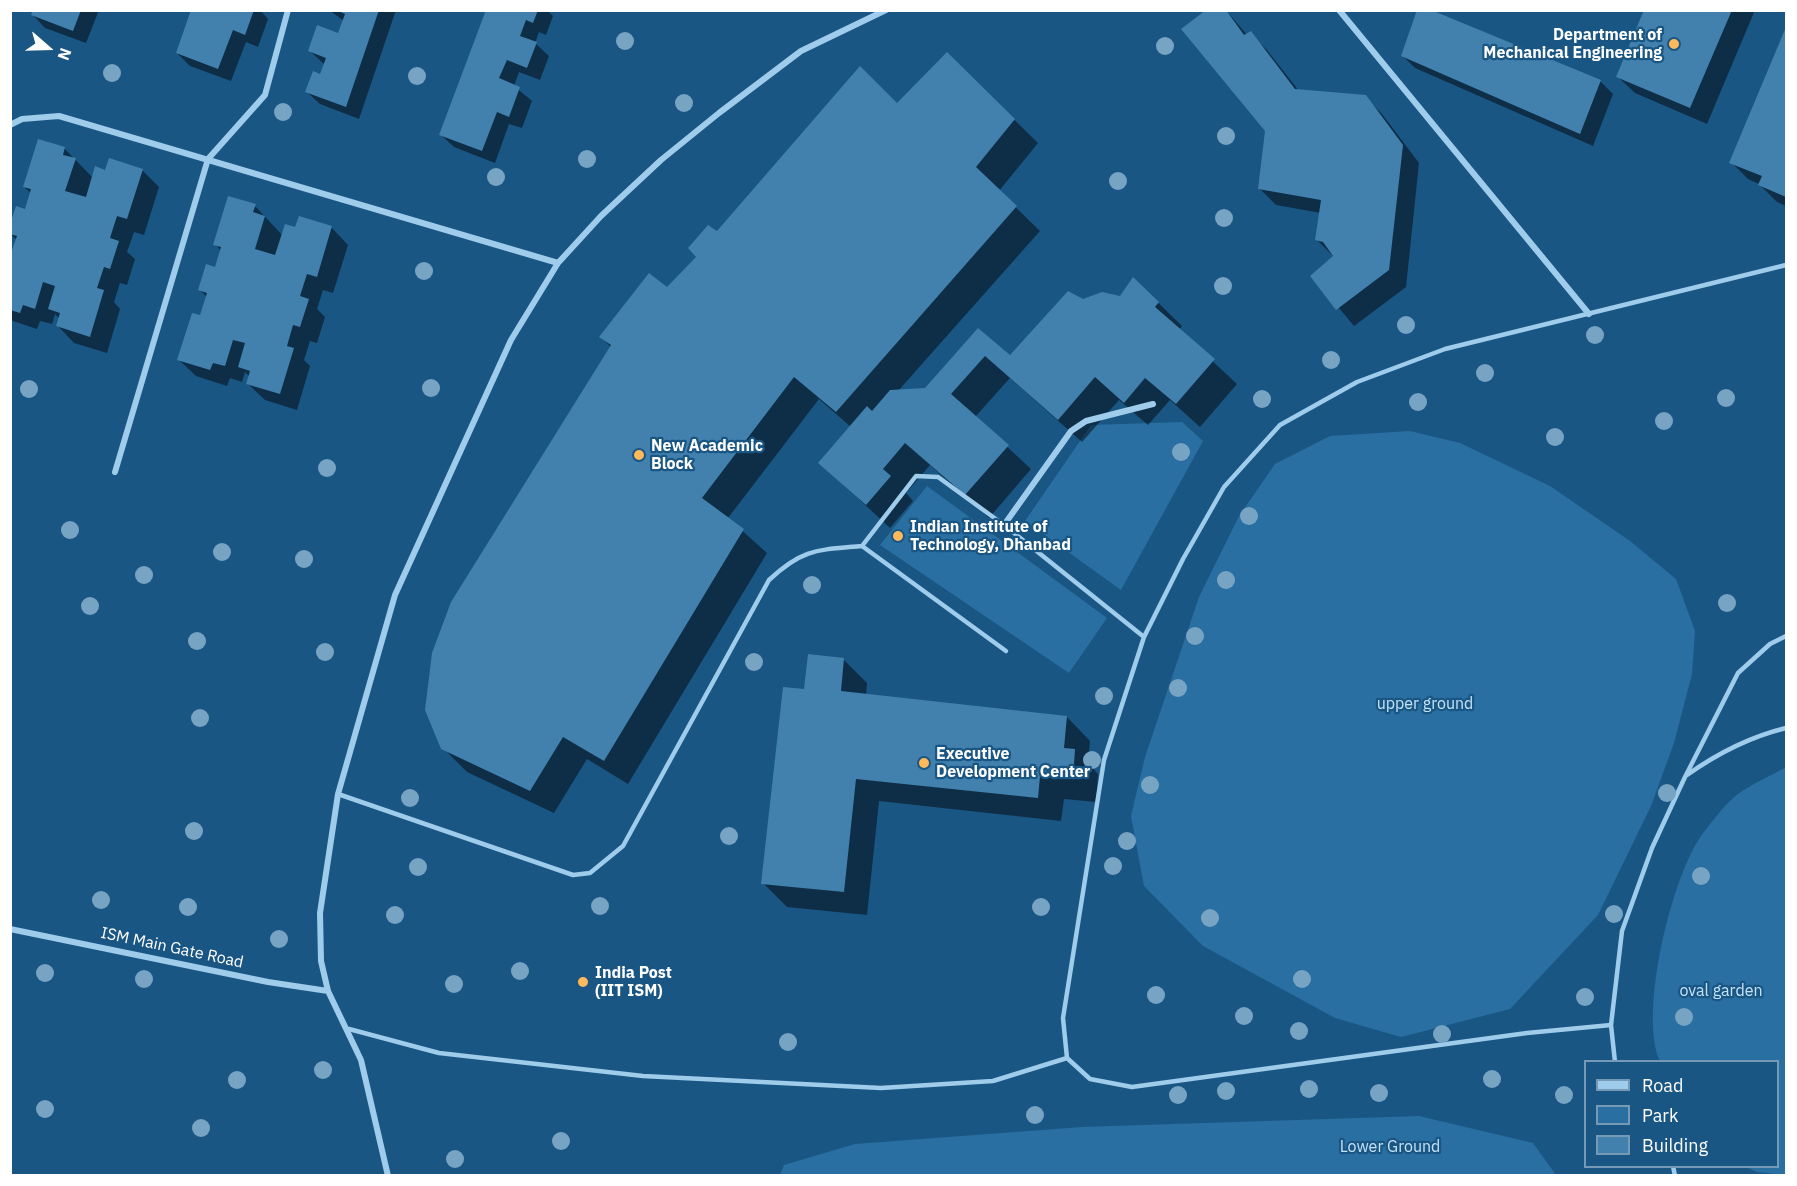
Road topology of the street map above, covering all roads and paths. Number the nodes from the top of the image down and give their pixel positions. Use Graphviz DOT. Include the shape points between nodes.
graph roads {
  1 [pos="288,10"];
  2 [pos="886,10"];
  3 [pos="1339,10"];
  4 [pos="10,125"];
  5 [pos="208,159"];
  6 [pos="558,263"];
  7 [pos="1786,265"];
  8 [pos="1589,314"];
  9 [pos="1153,405"];
  10 [pos="115,472"];
  11 [pos="1004,525"];
  12 [pos="862,546"];
  13 [pos="1786,636"];
  14 [pos="1144,637"];
  15 [pos="1006,651"];
  16 [pos="1786,728"];
  17 [pos="1685,777"];
  18 [pos="338,794"];
  19 [pos="10,929"];
  20 [pos="328,990"];
  21 [pos="1611,1025"];
  22 [pos="348,1029"];
  23 [pos="1067,1058"];
  24 [pos="1615,1060"];
  25 [pos="388,1176"];
  1 -- 5 [label="street" via="265,95"];
  2 -- 6 [label="street" via="801,51 719,113 661,160"];
  3 -- 8 [label="street"];
  4 -- 5 [label="street" via="21,119 59,116"];
  5 -- 6 [label="street"];
  5 -- 10 [label="street"];
  6 -- 18 [label="street" via="511,340 395,595"];
  7 -- 8 [label="lane"];
  8 -- 14 [label="lane" via="1445,349 1356,382 1280,425 1224,487"];
  9 -- 11 [label="street" via="1086,422 1071,431"];
  11 -- 12 [label="lane" via="938,477 916,476"];
  11 -- 14 [label="lane"];
  12 -- 15 [label="lane"];
  12 -- 18 [label="lane" via="810,551 788,562 769,580 623,846 590,873 573,875"];
  13 -- 17 [label="lane" via="1770,644 1738,674"];
  14 -- 23 [label="lane" via="1104,760 1063,1018"];
  16 -- 17 [label="lane" via="1717,754"];
  17 -- 21 [label="lane" via="1652,848 1622,931"];
  18 -- 20 [label="street" via="320,913 321,961"];
  19 -- 20 [label="street, ISM Main Gate Road" via="268,982"];
  20 -- 22 [label="street"];
  21 -- 23 [label="lane" via="1132,1087 1090,1079"];
  21 -- 24 [label="lane"];
  22 -- 23 [label="lane" via="439,1053 632,1075 881,1088 993,1081"];
  22 -- 25 [label="street" via="361,1060"];
}
